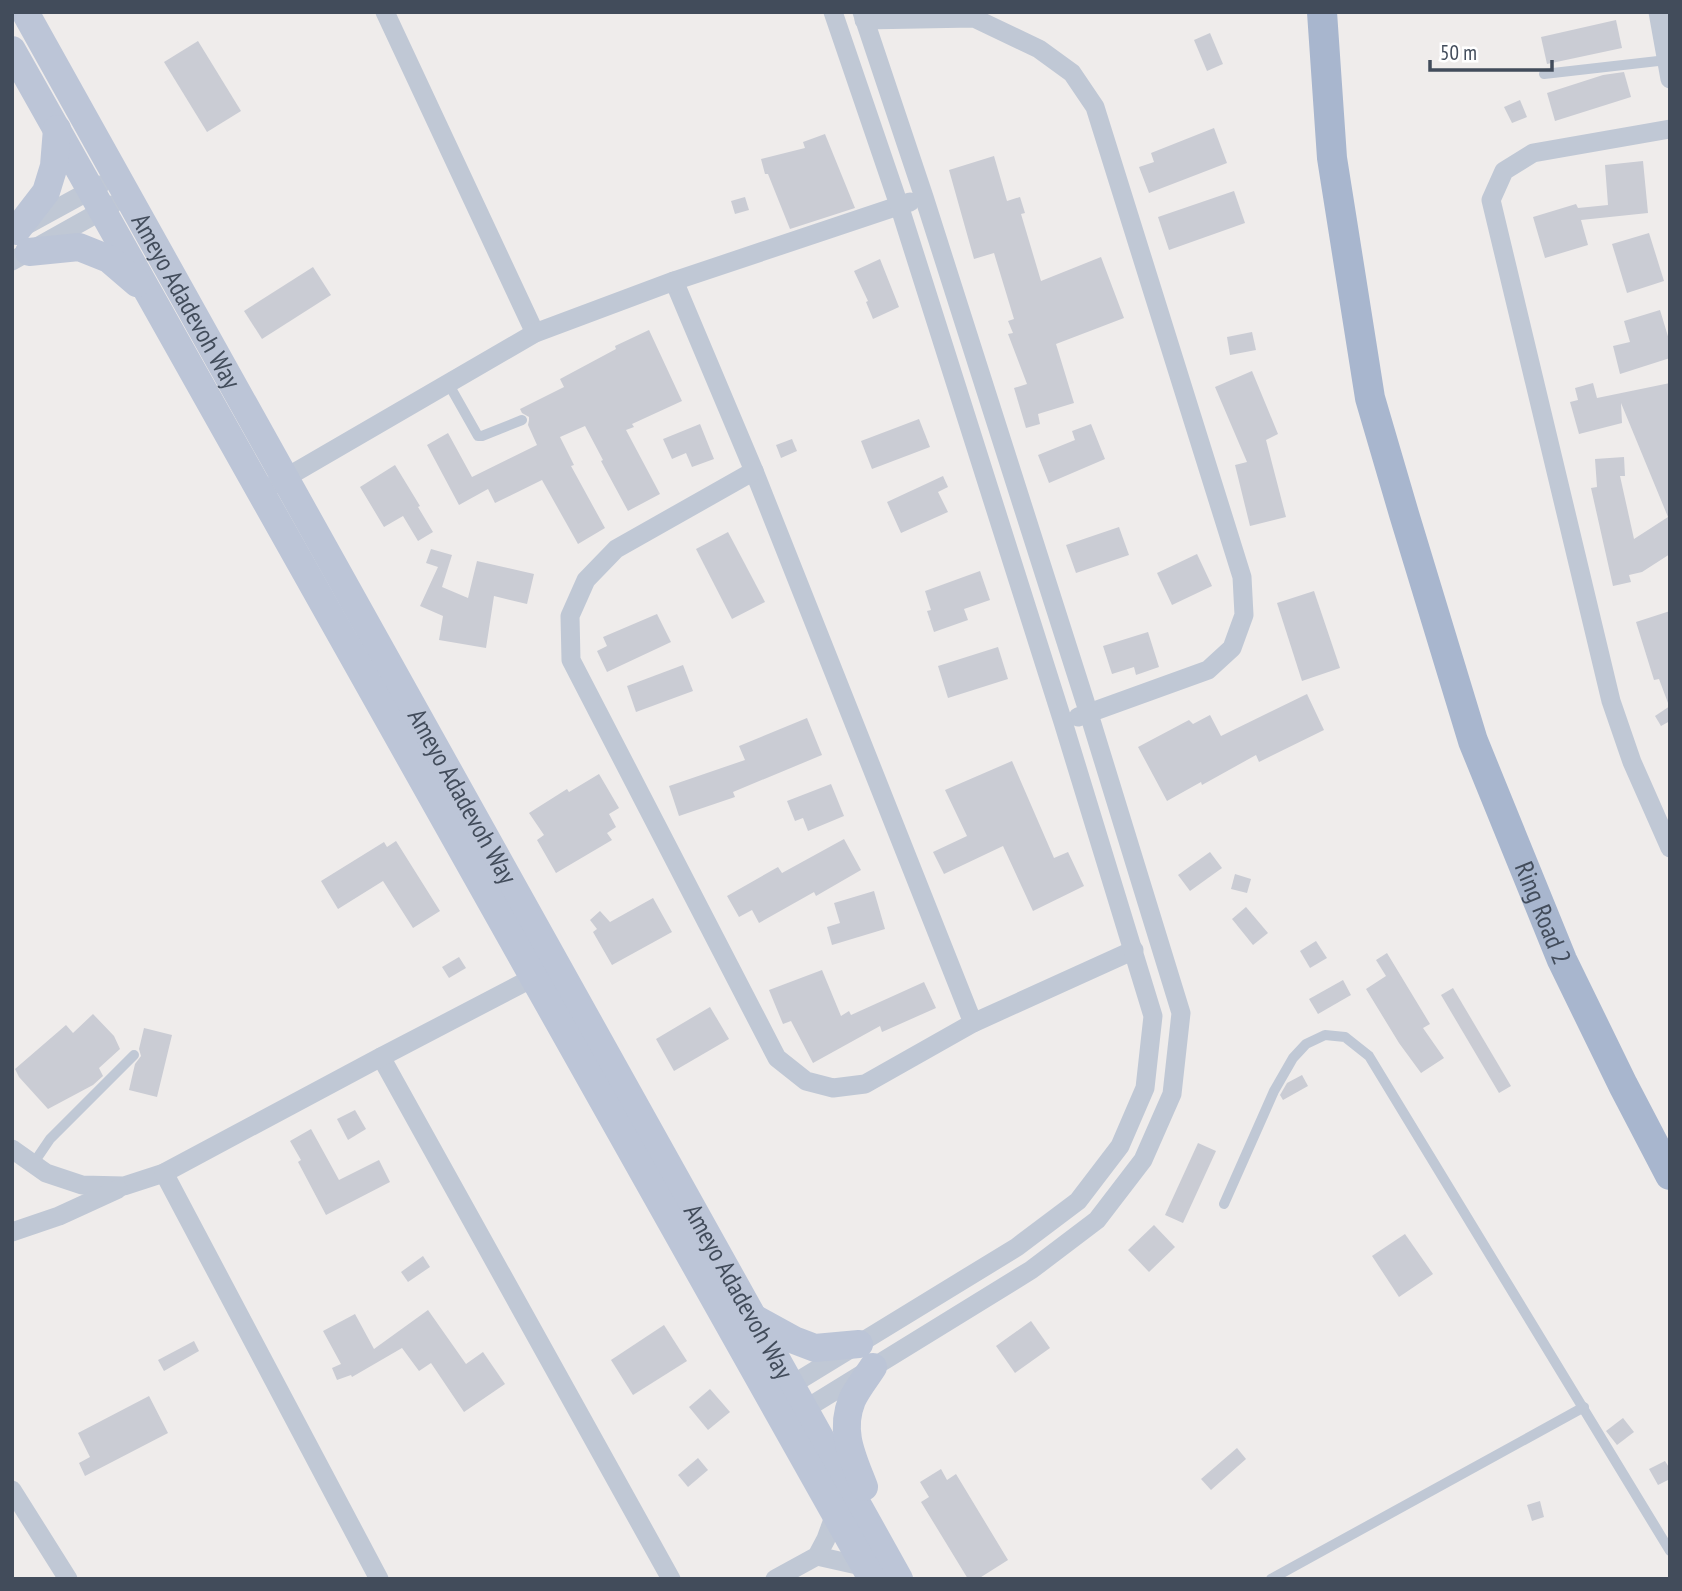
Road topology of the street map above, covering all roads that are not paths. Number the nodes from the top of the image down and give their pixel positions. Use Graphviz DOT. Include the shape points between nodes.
graph roads {
  1 [pos="25,12"];
  2 [pos="385,12"];
  3 [pos="833,12"];
  4 [pos="1322,12"];
  5 [pos="1658,12"];
  6 [pos="863,16"];
  7 [pos="12,50"];
  8 [pos="1668,70"];
  9 [pos="1544,74"];
  10 [pos="57,129"];
  11 [pos="1670,129"];
  12 [pos="122,186"];
  13 [pos="924,197"];
  14 [pos="97,201"];
  15 [pos="899,205"];
  16 [pos="17,244"];
  17 [pos="674,281"];
  18 [pos="148,293"];
  19 [pos="535,333"];
  20 [pos="448,383"];
  21 [pos="522,420"];
  22 [pos="754,471"];
  23 [pos="285,478"];
  24 [pos="261,492"];
  25 [pos="1089,713"];
  26 [pos="1063,722"];
  27 [pos="1670,848"];
  28 [pos="1134,950"];
  29 [pos="545,971"];
  30 [pos="973,1023"];
  31 [pos="134,1055"];
  32 [pos="381,1057"];
  33 [pos="12,1149"];
  34 [pos="33,1164"];
  35 [pos="164,1173"];
  36 [pos="1670,1175"];
  37 [pos="124,1186"];
  38 [pos="1224,1204"];
  39 [pos="12,1232"];
  40 [pos="754,1318"];
  41 [pos="866,1356"];
  42 [pos="788,1404"];
  43 [pos="1584,1407"];
  44 [pos="12,1490"];
  45 [pos="835,1514"];
  46 [pos="1670,1550"];
  47 [pos="817,1556"];
  48 [pos="882,1573"];
  49 [pos="68,1579"];
  50 [pos="379,1579"];
  51 [pos="671,1579"];
  52 [pos="775,1579"];
  53 [pos="1271,1579"];
  1 -- 12 [label="street, Ameyo Adadevoh Way"];
  2 -- 19 [label="street"];
  3 -- 15 [label="street"];
  4 -- 36 [label="main road, Ring Road 2" via="1332,158 1370,398 1473,741 1562,960"];
  5 -- 8 [label="street"];
  6 -- 13 [label="street"];
  6 -- 25 [label="street" via="974,18 1039,49 1072,74 1095,107 1242,577 1244,615 1232,648 1208,670"];
  7 -- 10 [label="street, Ameyo Adadevoh Way"];
  8 -- 9 [label="lane"];
  10 -- 14 [label="street, Ameyo Adadevoh Way"];
  10 -- 16 [label="street" via="46,192"];
  11 -- 27 [label="street" via="1533,153 1504,171 1491,200 1611,701"];
  12 -- 14 [label="street"];
  12 -- 23 [label="street, Ameyo Adadevoh Way"];
  13 -- 15 [label="street"];
  13 -- 25 [label="street"];
  14 -- 16 [label="street"];
  14 -- 18 [label="street, Ameyo Adadevoh Way"];
  15 -- 17 [label="street"];
  15 -- 26 [label="street"];
  16 -- 18 [label="street" via="79,247 108,259"];
  17 -- 19 [label="street"];
  17 -- 22 [label="street"];
  18 -- 24 [label="street, Ameyo Adadevoh Way"];
  19 -- 20 [label="street"];
  20 -- 21 [label="lane" via="478,436"];
  20 -- 23 [label="street"];
  22 -- 30 [label="street"];
  22 -- 30 [label="street" via="615,549 586,580 570,616 571,660 777,1058 806,1081 833,1088 865,1084"];
  23 -- 24 [label="street"];
  23 -- 29 [label="street, Ameyo Adadevoh Way"];
  24 -- 29 [label="street, Ameyo Adadevoh Way"];
  25 -- 26 [label="street"];
  25 -- 41 [label="street" via="1181,1013 1171,1094 1143,1160 1097,1220 1031,1270"];
  26 -- 28 [label="street"];
  28 -- 30 [label="street"];
  28 -- 41 [label="street" via="1153,1016 1145,1088 1120,1146 1078,1201"];
  29 -- 32 [label="street"];
  29 -- 40 [label="street, Ameyo Adadevoh Way"];
  29 -- 42 [label="street, Ameyo Adadevoh Way"];
  31 -- 34 [label="lane" via="50,1139"];
  32 -- 35 [label="street"];
  32 -- 51 [label="street"];
  33 -- 34 [label="street"];
  34 -- 37 [label="street" via="82,1185"];
  35 -- 37 [label="street"];
  35 -- 50 [label="street"];
  37 -- 39 [label="street"];
  38 -- 43 [label="lane" via="1293,1058 1306,1044 1325,1035 1345,1037 1369,1056"];
  40 -- 41 [label="street" via="815,1348"];
  40 -- 42 [label="street, Ameyo Adadevoh Way"];
  41 -- 42 [label="street"];
  41 -- 42 [label="street"];
  41 -- 48 [label="street" via="845,1426"];
  42 -- 45 [label="street, Ameyo Adadevoh Way"];
  42 -- 48 [label="street, Ameyo Adadevoh Way"];
  43 -- 46 [label="lane"];
  43 -- 53 [label="lane"];
  44 -- 49 [label="street"];
  45 -- 47 [label="street"];
  45 -- 48 [label="street, Ameyo Adadevoh Way"];
  47 -- 48 [label="street"];
  47 -- 52 [label="street"];
}
